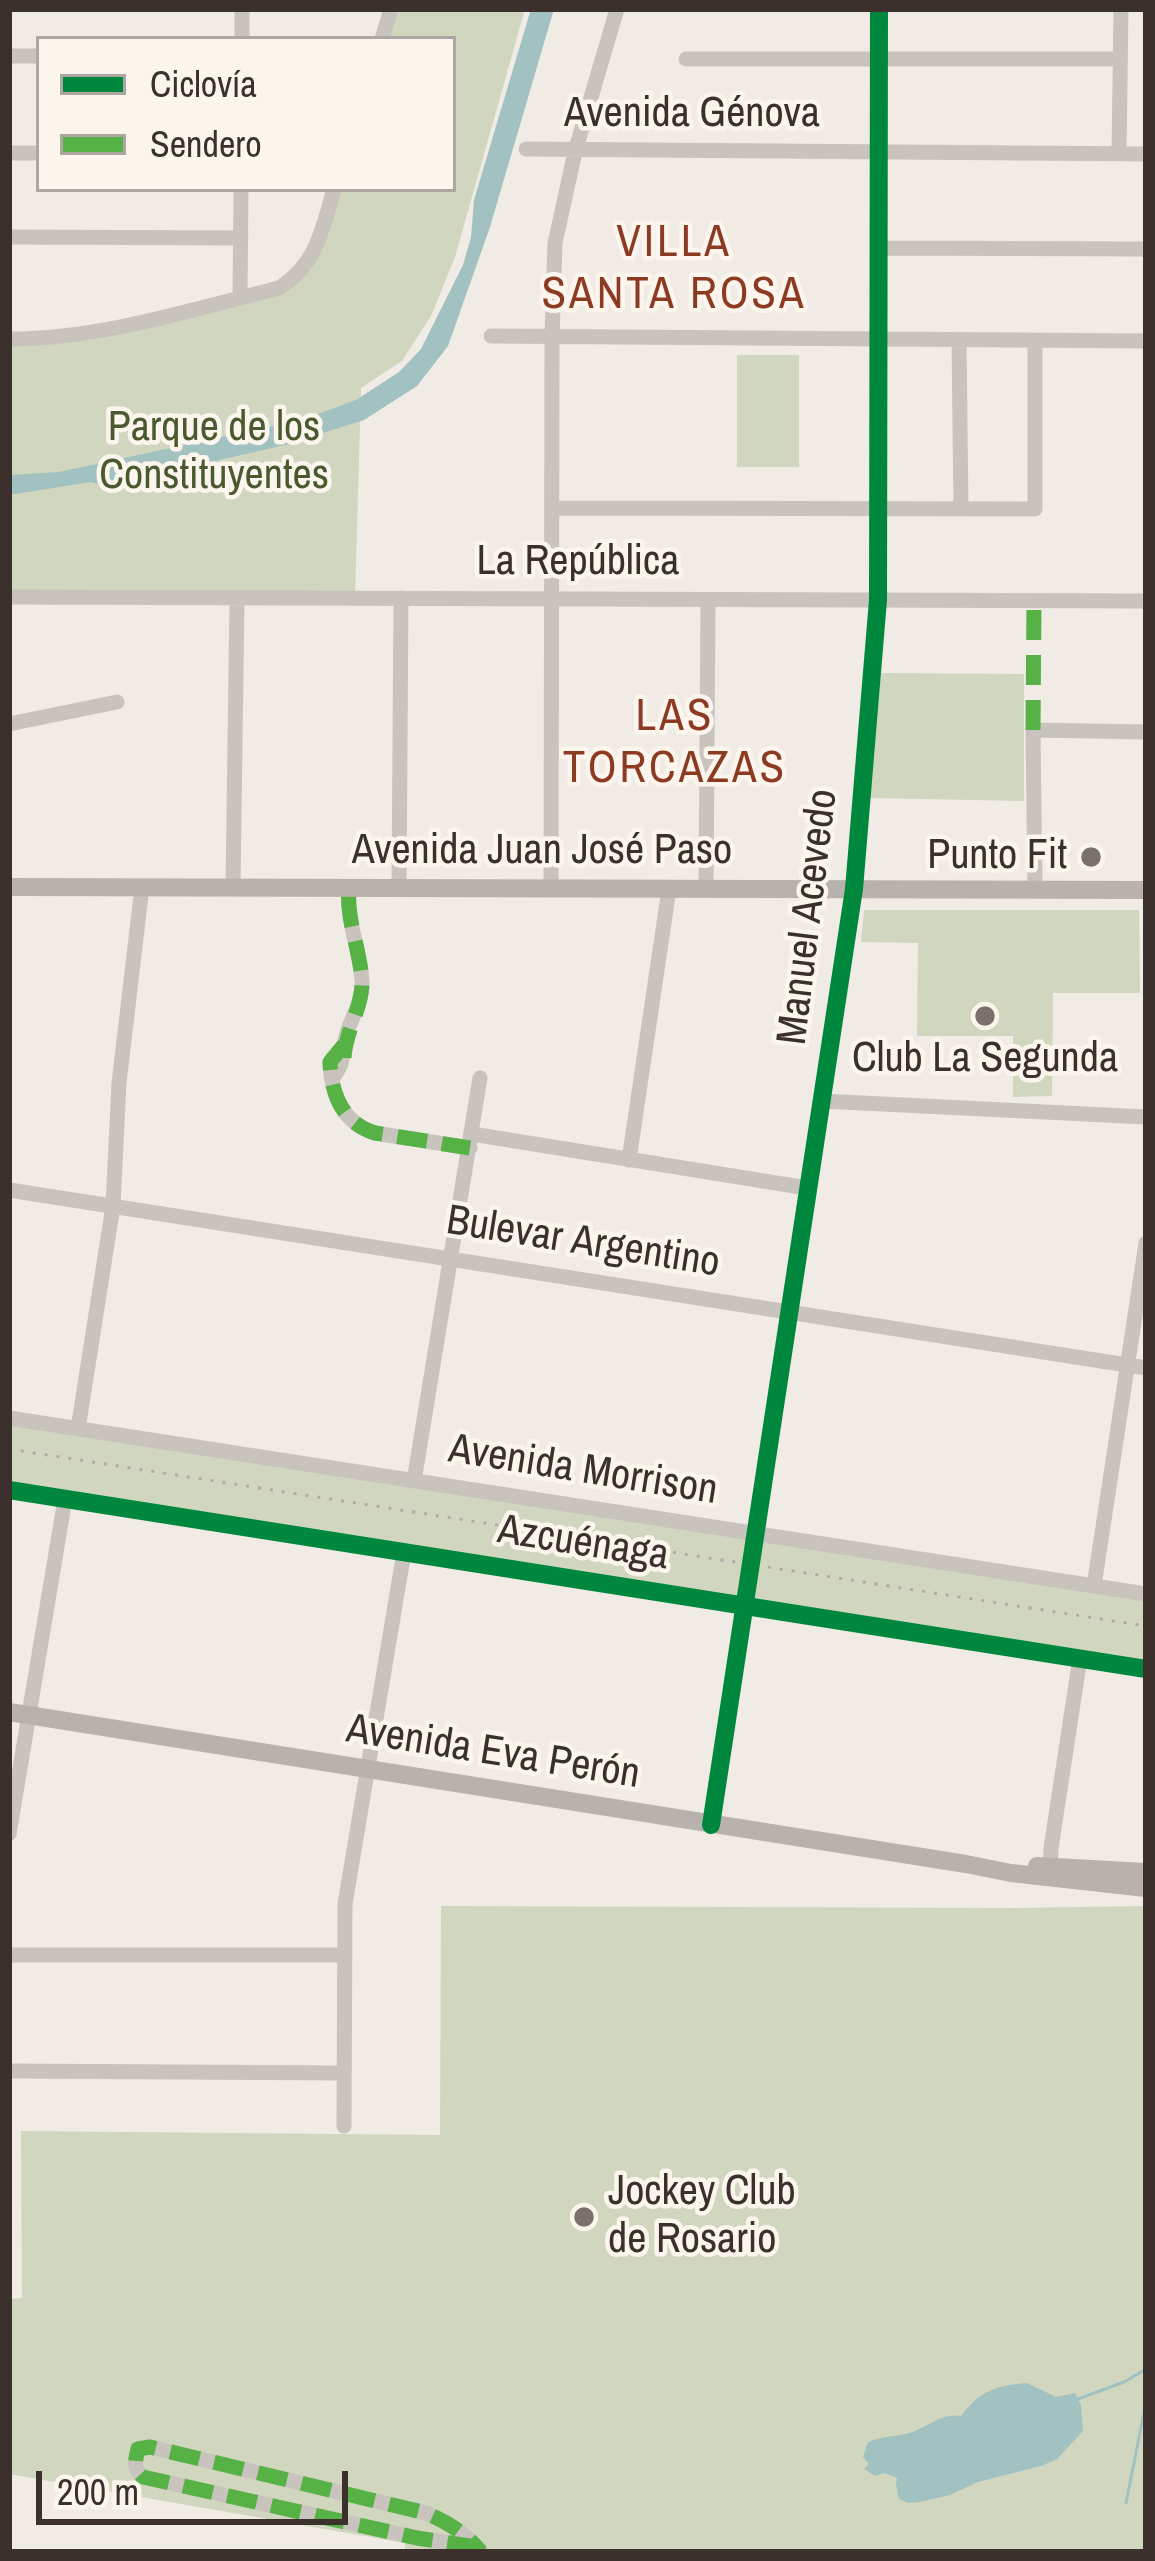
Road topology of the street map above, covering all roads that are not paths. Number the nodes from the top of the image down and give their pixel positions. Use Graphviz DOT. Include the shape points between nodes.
graph roads {
  1 [pos="617,9"];
  2 [pos="879,9"];
  3 [pos="1121,9"];
  4 [pos="686,59"];
  5 [pos="880,59"];
  6 [pos="1120,59"];
  7 [pos="526,149"];
  8 [pos="575,152"];
  9 [pos="880,153"];
  10 [pos="1119,154"];
  11 [pos="1146,154"];
  12 [pos="241,192"];
  13 [pos="333,192"];
  14 [pos="9,237"];
  15 [pos="241,238"];
  16 [pos="879,248"];
  17 [pos="1146,249"];
  18 [pos="240,298"];
  19 [pos="491,336"];
  20 [pos="552,337"];
  21 [pos="9,339"];
  22 [pos="879,340"];
  23 [pos="959,340"];
  24 [pos="1035,340"];
  25 [pos="1146,340"];
  26 [pos="552,508"];
  27 [pos="879,509"];
  28 [pos="961,509"];
  29 [pos="9,597"];
  30 [pos="237,598"];
  31 [pos="401,598"];
  32 [pos="551,599"];
  33 [pos="709,599"];
  34 [pos="878,600"];
  35 [pos="1146,601"];
  36 [pos="117,702"];
  37 [pos="9,724"];
  38 [pos="1146,732"];
  39 [pos="9,887"];
  40 [pos="142,887"];
  41 [pos="233,887"];
  42 [pos="349,888"];
  43 [pos="399,888"];
  44 [pos="551,888"];
  45 [pos="669,889"];
  46 [pos="706,889"];
  47 [pos="854,889"];
  48 [pos="1035,890"];
  49 [pos="1146,890"];
  50 [pos="480,1078"];
  51 [pos="821,1101"];
  52 [pos="1146,1117"];
  53 [pos="471,1141"];
  54 [pos="629,1160"];
  55 [pos="807,1188"];
  56 [pos="9,1190"];
  57 [pos="113,1206"];
  58 [pos="1146,1243"];
  59 [pos="451,1259"];
  60 [pos="788,1312"];
  61 [pos="1138,1367"];
  62 [pos="9,1418"];
  63 [pos="78,1429"];
  64 [pos="414,1481"];
  65 [pos="9,1490"];
  66 [pos="65,1499"];
  67 [pos="754,1533"];
  68 [pos="404,1552"];
  69 [pos="1094,1586"];
  70 [pos="1146,1594"];
  71 [pos="743,1606"];
  72 [pos="1080,1658"];
  73 [pos="1146,1669"];
  74 [pos="9,1712"];
  75 [pos="30,1715"];
  76 [pos="369,1769"];
  77 [pos="11,1814"];
  78 [pos="711,1825"];
  79 [pos="9,1834"];
  80 [pos="1146,1872"];
  81 [pos="1050,1873"];
  82 [pos="1146,1888"];
  83 [pos="9,1955"];
  84 [pos="345,1955"];
  85 [pos="9,2072"];
  86 [pos="344,2073"];
  87 [pos="344,2126"];
  88 [pos="164,2450"];
  89 [pos="159,2480"];
  90 [pos="449,2523"];
  91 [pos="435,2547"];
  92 [pos="479,2549"];
  1 -- 8 [label="street"];
  2 -- 5 [label="street, Manuel Acevedo"];
  3 -- 6 [label="street"];
  4 -- 5 [label="street"];
  5 -- 6 [label="street"];
  5 -- 9 [label="street, Manuel Acevedo"];
  6 -- 10 [label="street"];
  7 -- 8 [label="street, Avenida Génova"];
  8 -- 9 [label="street, Avenida Génova"];
  8 -- 20 [label="street" via="555,243"];
  9 -- 10 [label="street, Avenida Génova"];
  9 -- 16 [label="street, Manuel Acevedo"];
  10 -- 11 [label="street, Avenida Génova"];
  12 -- 15 [label="street"];
  13 -- 18 [label="street" via="312,257 296,277"];
  14 -- 15 [label="street"];
  15 -- 18 [label="street"];
  16 -- 17 [label="street"];
  16 -- 22 [label="street, Manuel Acevedo"];
  18 -- 21 [label="street" via="50,339"];
  19 -- 20 [label="street"];
  20 -- 22 [label="street"];
  20 -- 26 [label="street"];
  22 -- 23 [label="street"];
  22 -- 27 [label="street, Manuel Acevedo"];
  23 -- 24 [label="street"];
  23 -- 28 [label="street"];
  24 -- 25 [label="street"];
  24 -- 28 [label="street" via="1035,509"];
  26 -- 27 [label="street"];
  26 -- 32 [label="street"];
  27 -- 28 [label="street"];
  27 -- 34 [label="street, Manuel Acevedo"];
  29 -- 30 [label="street, La República"];
  30 -- 31 [label="street, La República"];
  30 -- 41 [label="street"];
  31 -- 32 [label="street, La República"];
  31 -- 43 [label="street"];
  32 -- 33 [label="street, La República"];
  32 -- 44 [label="street"];
  33 -- 34 [label="street, La República"];
  33 -- 46 [label="street"];
  34 -- 35 [label="street, La República"];
  34 -- 47 [label="street, Manuel Acevedo"];
  36 -- 37 [label="street"];
  38 -- 48 [label="street" via="1033,730"];
  39 -- 40 [label="main road, Avenida Juan José Paso"];
  40 -- 41 [label="main road, Avenida Juan José Paso"];
  40 -- 57 [label="street" via="118,1082"];
  41 -- 42 [label="main road, Avenida Juan José Paso"];
  42 -- 43 [label="main road, Avenida Juan José Paso"];
  42 -- 53 [label="street" via="362,982 344,1045 332,1056 335,1097 362,1129"];
  43 -- 44 [label="main road, Avenida Juan José Paso"];
  44 -- 45 [label="main road, Avenida Juan José Paso"];
  45 -- 46 [label="main road, Avenida Juan José Paso"];
  45 -- 54 [label="street"];
  46 -- 47 [label="main road, Avenida Juan José Paso"];
  47 -- 48 [label="main road, Avenida Juan José Paso"];
  47 -- 51 [label="street, Manuel Acevedo"];
  48 -- 49 [label="main road, Avenida Juan José Paso"];
  50 -- 53 [label="street"];
  51 -- 52 [label="street"];
  51 -- 55 [label="street, Manuel Acevedo"];
  53 -- 54 [label="street"];
  53 -- 59 [label="street"];
  54 -- 55 [label="street"];
  55 -- 60 [label="street, Manuel Acevedo"];
  56 -- 57 [label="street, Bulevar Argentino"];
  57 -- 59 [label="street, Bulevar Argentino"];
  57 -- 63 [label="street"];
  58 -- 61 [label="street"];
  59 -- 60 [label="street, Bulevar Argentino"];
  59 -- 64 [label="street"];
  60 -- 61 [label="street, Bulevar Argentino"];
  60 -- 67 [label="street, Manuel Acevedo"];
  61 -- 69 [label="street"];
  62 -- 63 [label="street, Avenida Morrison"];
  63 -- 64 [label="street, Avenida Morrison"];
  64 -- 67 [label="street, Avenida Morrison"];
  65 -- 66 [label="street, Azcuénaga"];
  66 -- 68 [label="street, Azcuénaga"];
  66 -- 75 [label="street"];
  67 -- 69 [label="street, Avenida Morrison"];
  67 -- 71 [label="street, Manuel Acevedo"];
  68 -- 71 [label="street, Azcuénaga"];
  68 -- 76 [label="street"];
  69 -- 70 [label="street, Avenida Morrison"];
  71 -- 72 [label="street, Azcuénaga"];
  71 -- 78 [label="street, Manuel Acevedo"];
  72 -- 73 [label="street, Azcuénaga"];
  72 -- 81 [label="street"];
  74 -- 75 [label="main road, Avenida Eva Perón"];
  75 -- 76 [label="main road, Avenida Eva Perón"];
  75 -- 77 [label="street"];
  76 -- 78 [label="main road, Avenida Eva Perón"];
  76 -- 84 [label="street" via="345,1904"];
  77 -- 79 [label="street"];
  78 -- 81 [label="main road, Avenida Eva Perón"];
  80 -- 81 [label="main road, Avenida Eva Perón"];
  81 -- 82 [label="main road, Avenida Eva Perón"];
  83 -- 84 [label="street"];
  84 -- 86 [label="street"];
  85 -- 86 [label="street"];
  86 -- 87 [label="street"];
  88 -- 89 [label="street"];
  88 -- 89 [label="street" via="143,2446 134,2462 143,2477"];
  88 -- 90 [label="street"];
  89 -- 91 [label="street"];
  90 -- 91 [label="street"];
  90 -- 92 [label="street"];
  91 -- 92 [label="street"];
}
